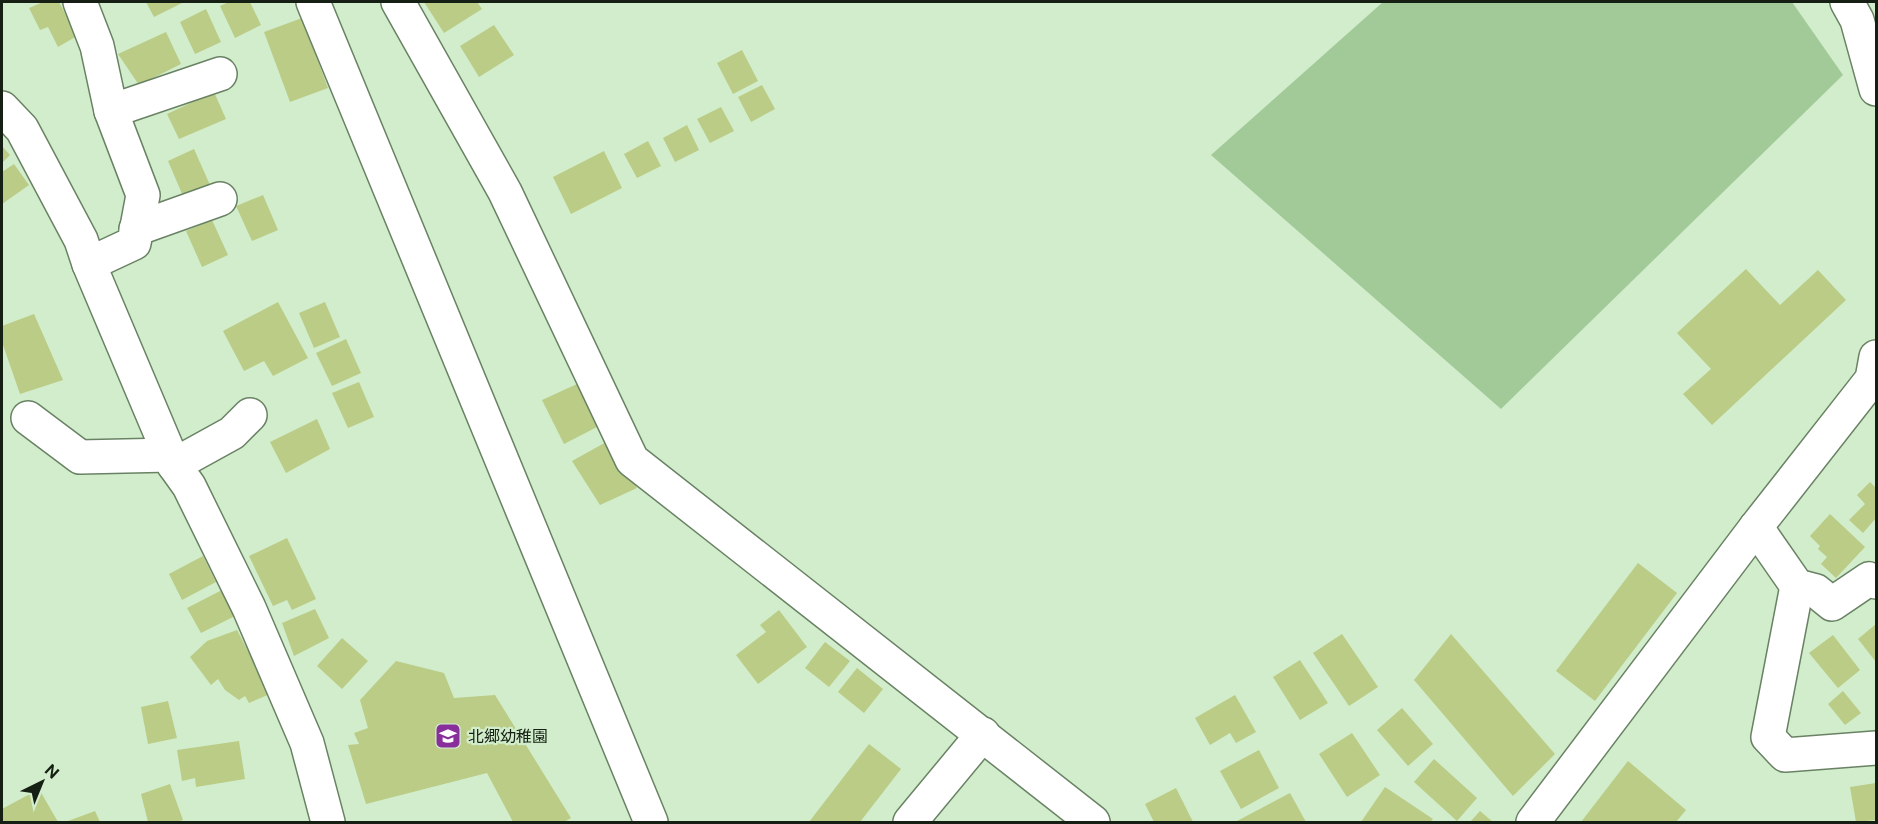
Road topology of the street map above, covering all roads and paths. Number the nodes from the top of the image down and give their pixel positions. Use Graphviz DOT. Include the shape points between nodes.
graph roads {
  1 [pos="80,2"];
  2 [pos="313,2"];
  3 [pos="398,2"];
  4 [pos="1847,2"];
  5 [pos="220,74"];
  6 [pos="1876,89"];
  7 [pos="2,108"];
  8 [pos="111,111"];
  9 [pos="220,199"];
  10 [pos="136,229"];
  11 [pos="89,264"];
  12 [pos="1876,357"];
  13 [pos="250,415"];
  14 [pos="28,418"];
  15 [pos="172,460"];
  16 [pos="1756,527"];
  17 [pos="1874,577"];
  18 [pos="1797,586"];
  19 [pos="983,734"];
  20 [pos="1876,748"];
  21 [pos="328,822"];
  22 [pos="651,822"];
  23 [pos="910,822"];
  24 [pos="1094,822"];
  25 [pos="1533,822"];
  1 -- 8 [label="street" via="97,46"];
  2 -- 22 [label="street"];
  3 -- 19 [label="street" via="505,192 632,460"];
  4 -- 6 [label="street" via="1857,20"];
  5 -- 8 [label="street"];
  7 -- 11 [label="street" via="22,129 81,240"];
  8 -- 10 [label="street" via="143,195"];
  9 -- 10 [label="street"];
  10 -- 11 [label="street" via="134,243"];
  11 -- 15 [label="street"];
  12 -- 16 [label="street" via="1872,380"];
  13 -- 15 [label="street" via="232,433"];
  14 -- 15 [label="street" via="80,457"];
  15 -- 21 [label="street" via="189,486 254,618 307,743"];
  16 -- 18 [label="street"];
  16 -- 25 [label="street"];
  17 -- 18 [label="street" via="1832,604 1816,591"];
  18 -- 20 [label="street" via="1768,737 1785,755"];
  19 -- 23 [label="street"];
  19 -- 24 [label="street"];
}
